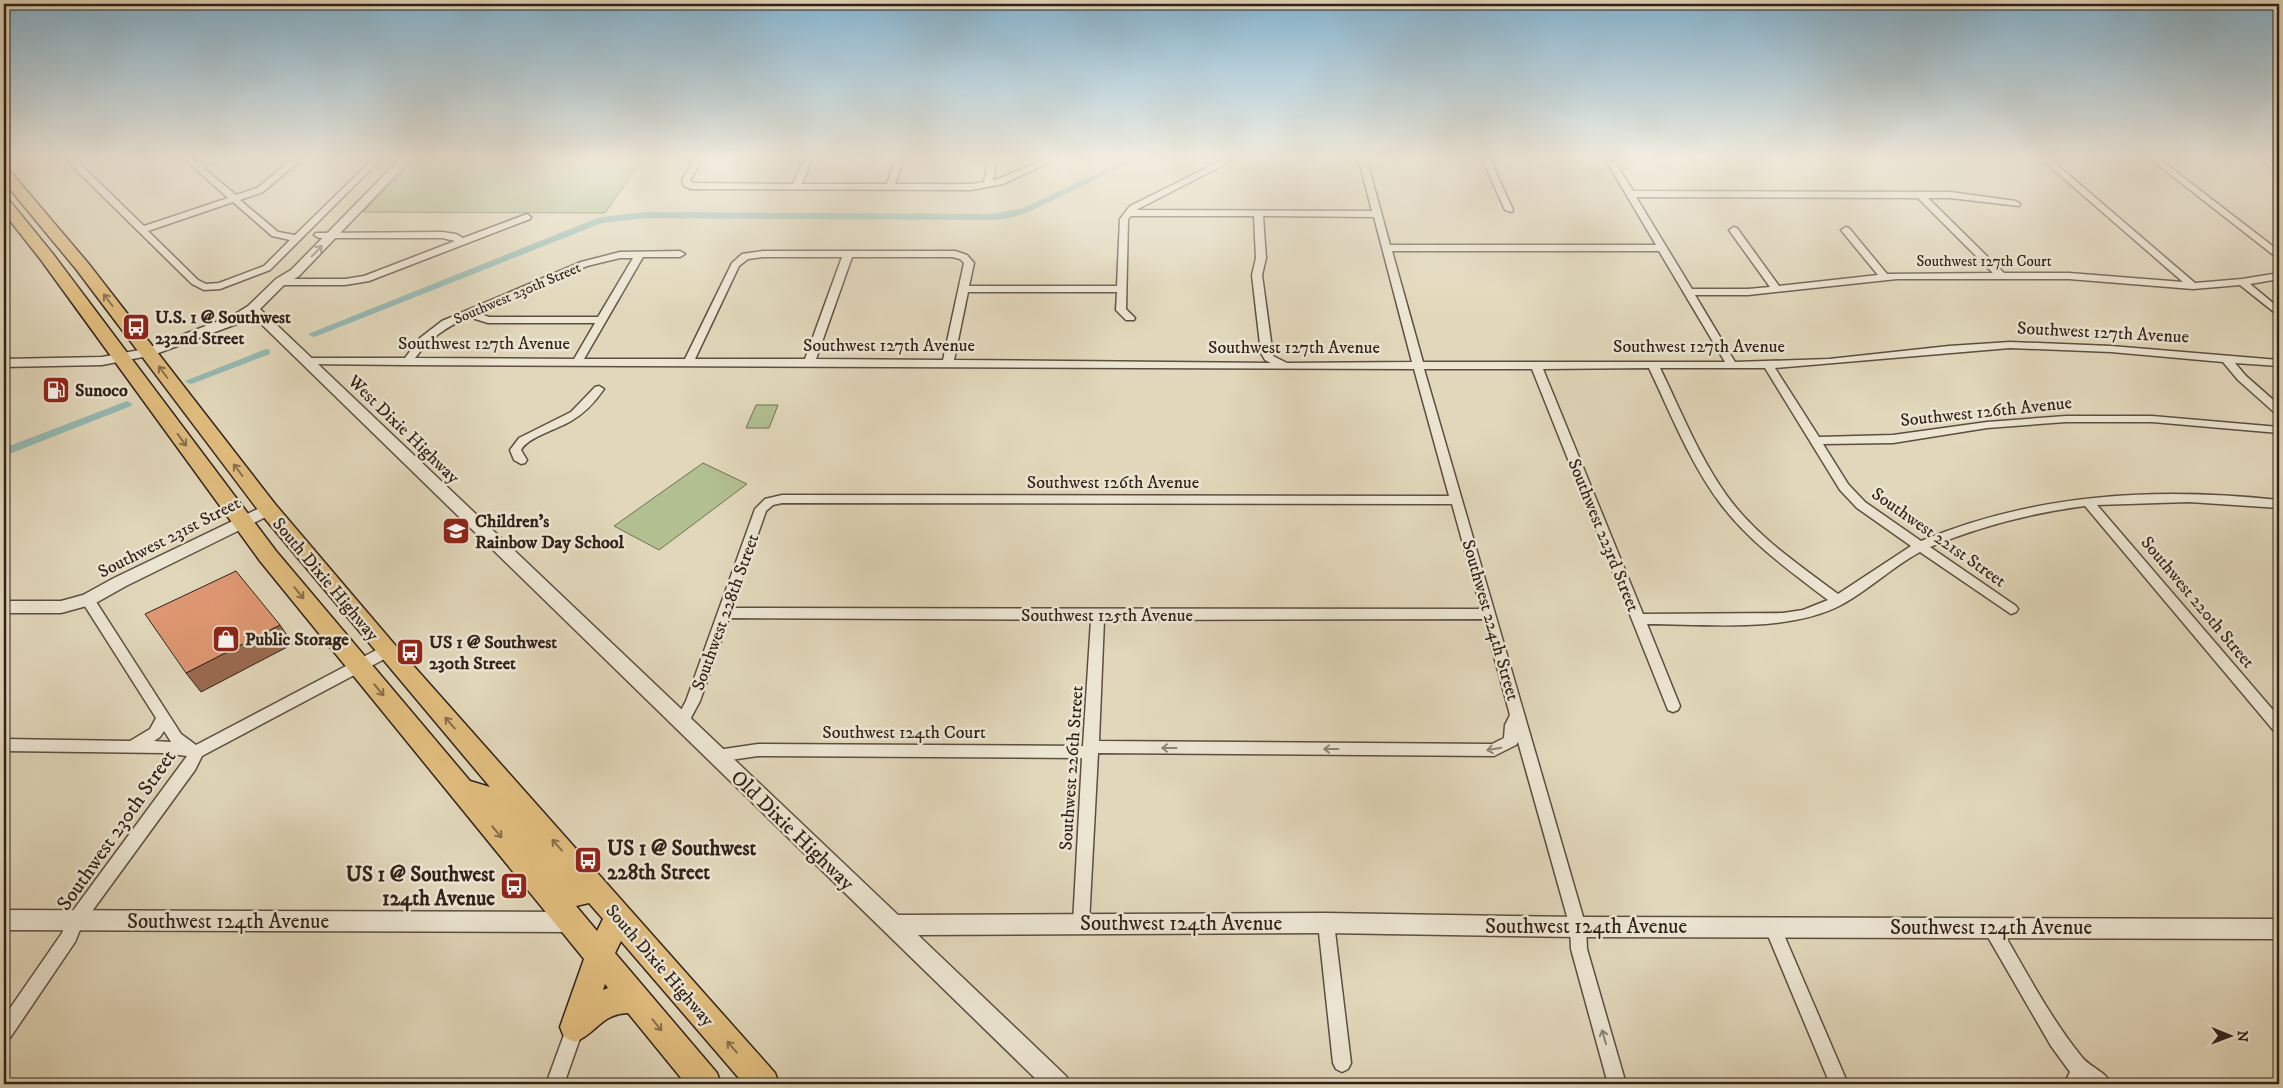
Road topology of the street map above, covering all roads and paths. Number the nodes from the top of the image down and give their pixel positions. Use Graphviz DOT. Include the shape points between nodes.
graph roads {
  1 [pos="8,208"];
  2 [pos="30,208"];
  3 [pos="119,208"];
  4 [pos="209,208"];
  5 [pos="246,208"];
  6 [pos="328,208"];
  7 [pos="346,208"];
  8 [pos="359,208"];
  9 [pos="1133,208"];
  10 [pos="1375,208"];
  11 [pos="1638,208"];
  12 [pos="1933,208"];
  13 [pos="2102,208"];
  14 [pos="2218,208"];
  15 [pos="1128,213"];
  16 [pos="1258,214"];
  17 [pos="1377,214"];
  18 [pos="527,217"];
  19 [pos="142,230"];
  20 [pos="1734,230"];
  21 [pos="1846,230"];
  22 [pos="319,235"];
  23 [pos="332,235"];
  24 [pos="298,238"];
  25 [pos="464,242"];
  26 [pos="1386,248"];
  27 [pos="1663,248"];
  28 [pos="640,254"];
  29 [pos="680,254"];
  30 [pos="848,254"];
  31 [pos="2279,255"];
  32 [pos="47,257"];
  33 [pos="2001,276"];
  34 [pos="2279,276"];
  35 [pos="1884,277"];
  36 [pos="280,282"];
  37 [pos="2242,282"];
  38 [pos="2193,286"];
  39 [pos="1122,289"];
  40 [pos="1776,289"];
  41 [pos="964,290"];
  42 [pos="1689,292"];
  43 [pos="253,309"];
  44 [pos="2279,312"];
  45 [pos="468,313"];
  46 [pos="1130,318"];
  47 [pos="602,320"];
  48 [pos="148,352"];
  49 [pos="2226,358"];
  50 [pos="122,359"];
  51 [pos="306,361"];
  52 [pos="407,362"];
  53 [pos="577,362"];
  54 [pos="4,363"];
  55 [pos="688,363"];
  56 [pos="809,363"];
  57 [pos="948,363"];
  58 [pos="2279,363"];
  59 [pos="1418,365"];
  60 [pos="1536,365"];
  61 [pos="1653,365"];
  62 [pos="1732,365"];
  63 [pos="1768,365"];
  64 [pos="1293,366"];
  65 [pos="598,389"];
  66 [pos="2279,411"];
  67 [pos="199,419"];
  68 [pos="2279,430"];
  69 [pos="1815,441"];
  70 [pos="521,460"];
  71 [pos="1457,500"];
  72 [pos="769,502"];
  73 [pos="2089,503"];
  74 [pos="2279,504"];
  75 [pos="268,509"];
  76 [pos="242,522"];
  77 [pos="1920,546"];
  78 [pos="529,575"];
  79 [pos="88,600"];
  80 [pos="1838,601"];
  81 [pos="4,607"];
  82 [pos="2011,609"];
  83 [pos="725,613"];
  84 [pos="1490,614"];
  85 [pos="1098,616"];
  86 [pos="1638,619"];
  87 [pos="387,651"];
  88 [pos="358,666"];
  89 [pos="1673,706"];
  90 [pos="1518,714"];
  91 [pos="163,719"];
  92 [pos="681,723"];
  93 [pos="2279,727"];
  94 [pos="4,745"];
  95 [pos="130,747"];
  96 [pos="1091,749"];
  97 [pos="196,752"];
  98 [pos="717,756"];
  99 [pos="461,789"];
  100 [pos="596,890"];
  101 [pos="618,917"];
  102 [pos="4,920"];
  103 [pos="75,921"];
  104 [pos="572,922"];
  105 [pos="1081,923"];
  106 [pos="1326,923"];
  107 [pos="892,925"];
  108 [pos="1772,926"];
  109 [pos="1578,927"];
  110 [pos="1991,927"];
  111 [pos="2279,930"];
  112 [pos="600,955"];
  113 [pos="636,999"];
  114 [pos="575,1028"];
  115 [pos="4,1032"];
  116 [pos="1342,1064"];
  117 [pos="2077,1078"];
  118 [pos="555,1084"];
  119 [pos="706,1084"];
  120 [pos="764,1084"];
  121 [pos="1058,1084"];
  122 [pos="1617,1084"];
  123 [pos="1839,1084"];
  124 [pos="2102,1084"];
  1 -- 32 [label="highway, South Dixie Highway"];
  48 -- 2 [label="highway, South Dixie Highway, one-way" via="82,266"];
  3 -- 19 [label="street"];
  4 -- 19 [label="street"];
  5 -- 24 [label="street" via="277,235"];
  6 -- 24 [label="street"];
  7 -- 22 [label="street"];
  8 -- 23 [label="street"];
  9 -- 15 [label="street"];
  10 -- 17 [label="street, Southwest 224th Street"];
  11 -- 27 [label="street"];
  12 -- 33 [label="street"];
  13 -- 38 [label="street"];
  14 -- 31 [label="street"];
  15 -- 16 [label="street"];
  15 -- 39 [label="street" via="1124,219"];
  16 -- 17 [label="street"];
  16 -- 64 [label="street" via="1261,258 1257,275 1266,353 1278,363"];
  17 -- 26 [label="street, Southwest 224th Street"];
  18 -- 25 [label="street"];
  19 -- 24 [label="street" via="198,285 211,287 264,270"];
  20 -- 40 [label="street"];
  21 -- 35 [label="street"];
  22 -- 23 [label="street"];
  22 -- 36 [label="street" via="284,270"];
  23 -- 25 [label="street" via="447,235"];
  36 -- 23 [label="street, one-way" via="296,273"];
  25 -- 36 [label="street" via="361,280"];
  26 -- 27 [label="street"];
  26 -- 59 [label="street, Southwest 224th Street"];
  27 -- 42 [label="street"];
  28 -- 29 [label="street, Southwest 230th Street"];
  28 -- 45 [label="street, Southwest 230th Street" via="612,256 584,264"];
  28 -- 47 [label="street"];
  30 -- 41 [label="street" via="962,256 969,263"];
  30 -- 55 [label="street" via="763,254 742,258 735,265"];
  30 -- 56 [label="street"];
  32 -- 48 [label="highway" via="60,259 124,345 135,353"];
  32 -- 50 [label="highway, South Dixie Highway"];
  33 -- 35 [label="street, Southwest 127th Court"];
  33 -- 38 [label="street, Southwest 127th Court" via="2097,277 2166,286"];
  34 -- 37 [label="street, Southwest 127th Court"];
  35 -- 40 [label="street, Southwest 127th Court"];
  36 -- 43 [label="street"];
  37 -- 38 [label="street, Southwest 127th Court"];
  37 -- 44 [label="street"];
  39 -- 41 [label="street"];
  39 -- 46 [label="street" via="1121,310"];
  40 -- 42 [label="street, Southwest 127th Court"];
  41 -- 57 [label="street"];
  42 -- 62 [label="street"];
  43 -- 48 [label="street" via="227,324"];
  43 -- 51 [label="street, West Dixie Highway"];
  45 -- 47 [label="street" via="488,320"];
  45 -- 52 [label="street, Southwest 230th Street" via="433,332"];
  47 -- 53 [label="street"];
  48 -- 50 [label="street"];
  67 -- 48 [label="highway, South Dixie Highway, one-way"];
  49 -- 58 [label="street, Southwest 127th Avenue"];
  49 -- 63 [label="street, Southwest 127th Avenue" via="2110,348 2014,345"];
  49 -- 66 [label="street" via="2242,378"];
  50 -- 54 [label="street"];
  50 -- 67 [label="highway" via="139,362 175,412"];
  50 -- 76 [label="highway, South Dixie Highway, one-way"];
  51 -- 52 [label="street, Southwest 127th Avenue"];
  51 -- 78 [label="street, West Dixie Highway"];
  52 -- 53 [label="street, Southwest 127th Avenue"];
  53 -- 55 [label="street, Southwest 127th Avenue"];
  55 -- 56 [label="street, Southwest 127th Avenue"];
  56 -- 57 [label="street, Southwest 127th Avenue"];
  57 -- 64 [label="street, Southwest 127th Avenue"];
  59 -- 60 [label="street, Southwest 127th Avenue"];
  59 -- 64 [label="street, Southwest 127th Avenue"];
  59 -- 71 [label="street, Southwest 224th Street"];
  60 -- 61 [label="street, Southwest 127th Avenue"];
  60 -- 86 [label="street, Southwest 223rd Street"];
  61 -- 62 [label="street, Southwest 127th Avenue"];
  61 -- 80 [label="street" via="1724,499 1746,526 1778,555"];
  62 -- 63 [label="street, Southwest 127th Avenue"];
  63 -- 69 [label="street, Southwest 221st Street"];
  65 -- 70 [label="street" via="589,404 576,414 517,445 515,454"];
  75 -- 67 [label="highway, South Dixie Highway, one-way"];
  68 -- 69 [label="street, Southwest 126th Avenue" via="2152,419 2066,419 1987,425 1893,438"];
  69 -- 77 [label="street, Southwest 221st Street" via="1844,487 1861,505"];
  71 -- 72 [label="street, Southwest 126th Avenue" via="792,499"];
  71 -- 84 [label="street, Southwest 224th Street"];
  72 -- 83 [label="street, Southwest 228th Street" via="761,509"];
  73 -- 74 [label="street" via="2174,498"];
  73 -- 77 [label="street" via="1975,525"];
  73 -- 93 [label="street, Southwest 220th Street"];
  75 -- 76 [label="street, Southwest 231st Street"];
  75 -- 87 [label="highway, South Dixie Highway"];
  76 -- 79 [label="street, Southwest 231st Street"];
  76 -- 88 [label="highway, South Dixie Highway, one-way"];
  77 -- 80 [label="street"];
  77 -- 82 [label="street, Southwest 221st Street"];
  78 -- 92 [label="street, Old Dixie Highway"];
  79 -- 81 [label="street" via="61,607"];
  79 -- 91 [label="street"];
  80 -- 86 [label="street" via="1814,612 1778,619"];
  83 -- 85 [label="street, Southwest 125th Avenue"];
  83 -- 92 [label="street, Southwest 228th Street" via="693,701"];
  84 -- 85 [label="street, Southwest 125th Avenue"];
  84 -- 90 [label="street, Southwest 224th Street"];
  85 -- 96 [label="street, Southwest 226th Street"];
  86 -- 89 [label="street, Southwest 223rd Street"];
  87 -- 88 [label="street"];
  100 -- 87 [label="highway, South Dixie Highway, one-way"];
  88 -- 97 [label="street"];
  88 -- 99 [label="highway, South Dixie Highway, one-way"];
  90 -- 96 [label="street, Southwest 124th Court, one-way" via="1512,725 1511,742 1494,750"];
  90 -- 109 [label="street, Southwest 224th Street"];
  91 -- 95 [label="street" via="156,733"];
  91 -- 97 [label="street" via="176,738"];
  92 -- 98 [label="street, Old Dixie Highway"];
  94 -- 95 [label="street"];
  95 -- 97 [label="street" via="164,747"];
  96 -- 98 [label="street, Southwest 124th Court" via="758,750"];
  96 -- 105 [label="street, Southwest 226th Street"];
  97 -- 103 [label="street, Southwest 230th Street" via="190,766"];
  98 -- 107 [label="street, Old Dixie Highway"];
  99 -- 100 [label="highway" via="496,800 570,890 577,894"];
  99 -- 104 [label="highway, South Dixie Highway, one-way"];
  100 -- 101 [label="highway, South Dixie Highway"];
  101 -- 112 [label="highway"];
  120 -- 101 [label="highway, South Dixie Highway, one-way"];
  102 -- 103 [label="street, Southwest 124th Avenue"];
  103 -- 104 [label="street, Southwest 124th Avenue"];
  103 -- 115 [label="street, Southwest 230th Street" via="70,937"];
  104 -- 112 [label="highway, South Dixie Highway"];
  105 -- 106 [label="street, Southwest 124th Avenue"];
  105 -- 107 [label="street, Southwest 124th Avenue"];
  106 -- 109 [label="street, Southwest 124th Avenue"];
  106 -- 116 [label="street"];
  107 -- 121 [label="street, Old Dixie Highway"];
  108 -- 109 [label="street, Southwest 124th Avenue"];
  108 -- 110 [label="street, Southwest 124th Avenue"];
  108 -- 123 [label="street"];
  122 -- 109 [label="street, Southwest 224th Street, one-way" via="1579,949"];
  110 -- 111 [label="street, Southwest 124th Avenue"];
  110 -- 117 [label="street"];
  112 -- 113 [label="highway, South Dixie Highway"];
  112 -- 114 [label="highway"];
  113 -- 114 [label="highway" via="605,1002 589,1012"];
  113 -- 119 [label="highway, South Dixie Highway, one-way"];
  114 -- 118 [label="street"];
  117 -- 124 [label="street"];
}
